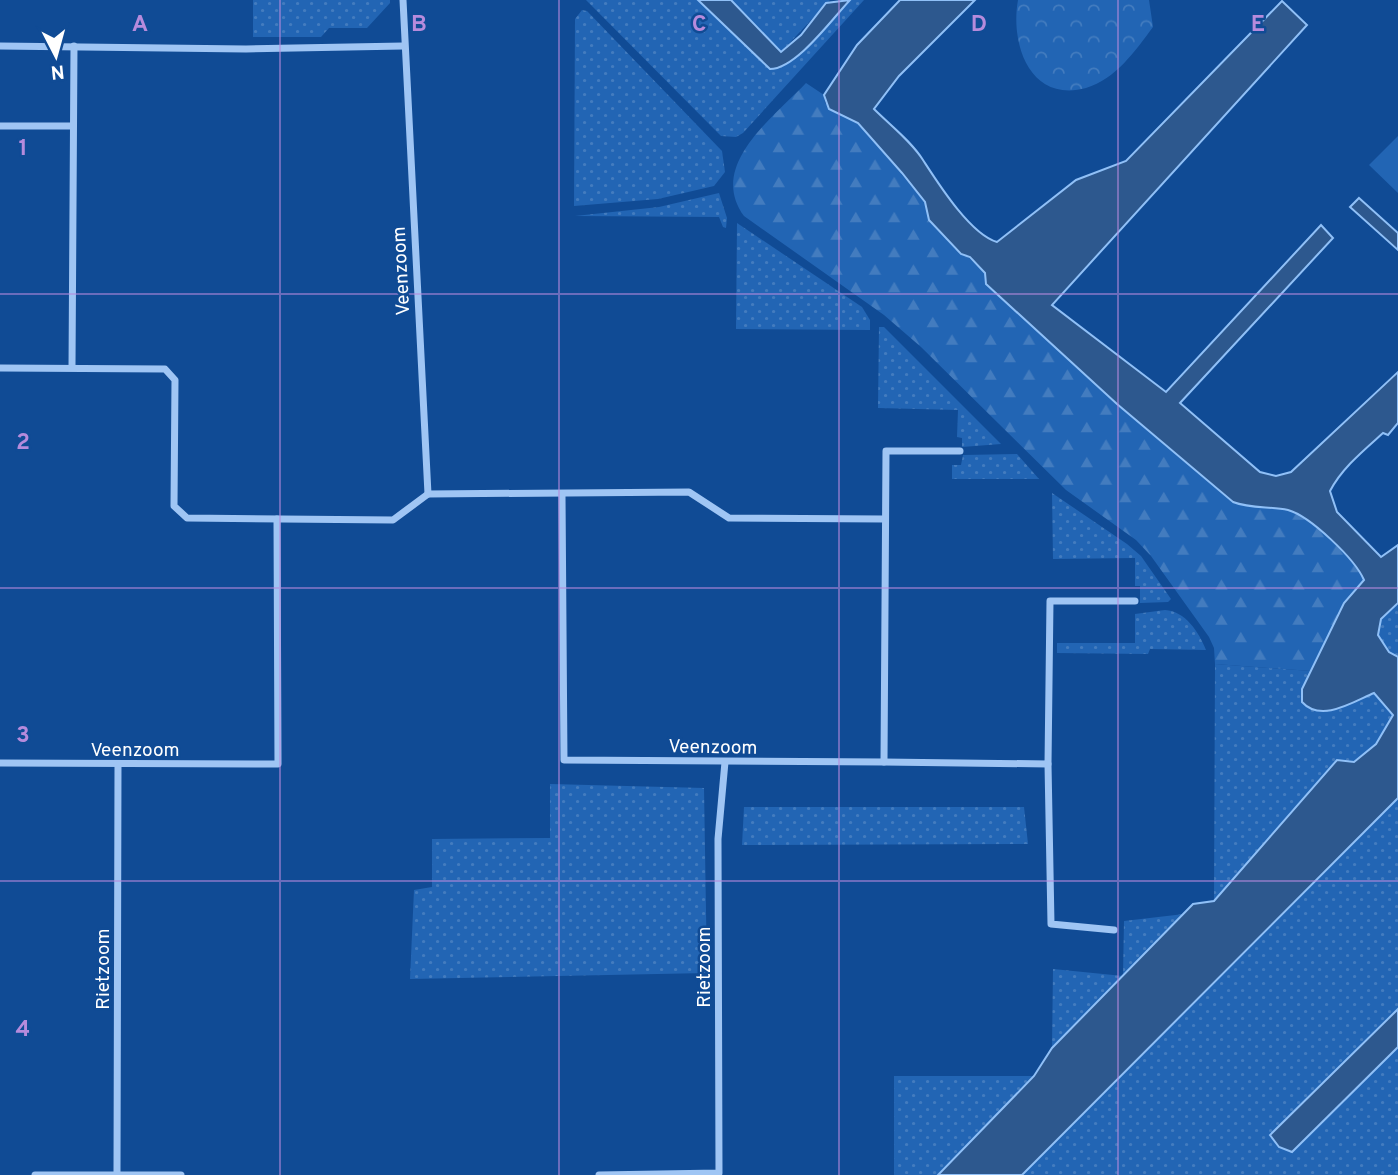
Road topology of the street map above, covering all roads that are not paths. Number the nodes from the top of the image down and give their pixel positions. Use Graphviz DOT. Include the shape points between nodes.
graph roads {
  1 [pos="403,0"];
  2 [pos="0,46"];
  3 [pos="74,46"];
  4 [pos="403,46"];
  5 [pos="0,126"];
  6 [pos="74,126"];
  7 [pos="72,367"];
  8 [pos="0,368"];
  9 [pos="960,451"];
  10 [pos="428,494"];
  11 [pos="562,495"];
  12 [pos="277,519"];
  13 [pos="884,519"];
  14 [pos="1135,601"];
  15 [pos="725,762"];
  16 [pos="884,762"];
  17 [pos="0,763"];
  18 [pos="1048,764"];
  19 [pos="118,765"];
  20 [pos="1114,930"];
  21 [pos="117,1173"];
  22 [pos="719,1174"];
  23 [pos="35,1175"];
  24 [pos="181,1175"];
  25 [pos="599,1175"];
  1 -- 4 [label="street, Veenzoom"];
  2 -- 3 [label="street"];
  3 -- 4 [label="street"];
  3 -- 6 [label="street"];
  4 -- 10 [label="street, Veenzoom"];
  5 -- 6 [label="street"];
  6 -- 7 [label="street"];
  7 -- 8 [label="street"];
  7 -- 12 [label="street" via="165,369 176,380 174,506 187,518"];
  9 -- 13 [label="street" via="886,451"];
  10 -- 11 [label="street"];
  10 -- 12 [label="street" via="393,520"];
  11 -- 13 [label="street" via="689,492 729,518"];
  11 -- 15 [label="street, Veenzoom" via="564,760"];
  12 -- 19 [label="street, Veenzoom" via="278,764"];
  13 -- 16 [label="street"];
  14 -- 18 [label="street" via="1050,601"];
  15 -- 16 [label="street, Veenzoom"];
  15 -- 22 [label="street, Rietzoom" via="718,839"];
  16 -- 18 [label="street"];
  17 -- 19 [label="street, Veenzoom"];
  18 -- 20 [label="street" via="1051,924"];
  19 -- 21 [label="street, Rietzoom"];
  21 -- 23 [label="street"];
  21 -- 24 [label="street"];
  22 -- 25 [label="street, Rietzoom"];
}
